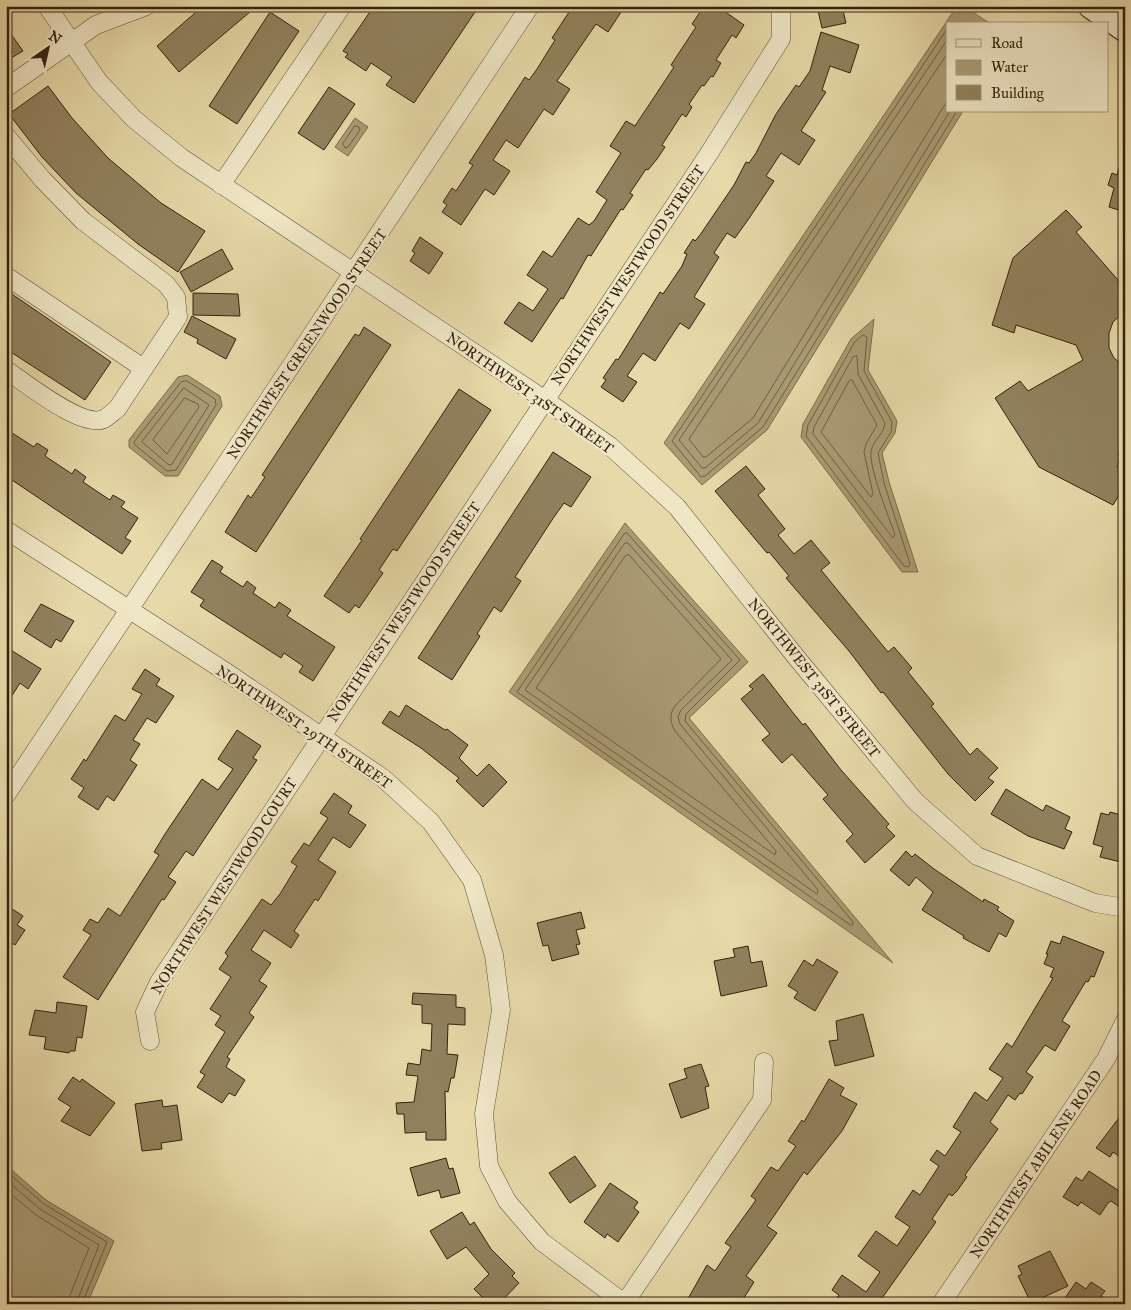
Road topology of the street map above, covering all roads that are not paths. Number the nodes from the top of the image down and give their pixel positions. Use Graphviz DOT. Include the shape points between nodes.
graph roads {
  1 [pos="47,6"];
  2 [pos="342,6"];
  3 [pos="530,6"];
  4 [pos="778,6"];
  5 [pos="1092,6"];
  6 [pos="135,8"];
  7 [pos="1125,29"];
  8 [pos="71,42"];
  9 [pos="6,88"];
  10 [pos="6,136"];
  11 [pos="221,185"];
  12 [pos="354,272"];
  13 [pos="6,276"];
  14 [pos="143,368"];
  15 [pos="6,370"];
  16 [pos="545,400"];
  17 [pos="6,530"];
  18 [pos="129,611"];
  19 [pos="322,737"];
  20 [pos="6,795"];
  21 [pos="1125,908"];
  22 [pos="1125,1021"];
  23 [pos="150,1041"];
  24 [pos="764,1062"];
  25 [pos="948,1301"];
  26 [pos="624,1304"];
  1 -- 8 [label="street, NORTHWEST 31ST STREET"];
  2 -- 11 [label="street"];
  3 -- 12 [label="street, NORTHWEST GREENWOOD STREET"];
  4 -- 16 [label="street, NORTHWEST WESTWOOD STREET" via="781,39"];
  5 -- 7 [label="main road"];
  6 -- 8 [label="street" via="96,25"];
  8 -- 9 [label="street"];
  8 -- 11 [label="street, NORTHWEST 31ST STREET" via="99,82 134,119"];
  10 -- 14 [label="street" via="83,221 166,284 176,297 178,317"];
  11 -- 12 [label="street, NORTHWEST 31ST STREET"];
  12 -- 16 [label="street, NORTHWEST 31ST STREET"];
  12 -- 18 [label="street, NORTHWEST GREENWOOD STREET"];
  13 -- 14 [label="street"];
  14 -- 15 [label="street" via="116,409 103,419 86,420"];
  16 -- 19 [label="street, NORTHWEST WESTWOOD STREET"];
  16 -- 21 [label="street, NORTHWEST 31ST STREET" via="610,446 677,507 915,801 970,850 1095,903"];
  17 -- 18 [label="street, NORTHWEST 29TH STREET"];
  18 -- 19 [label="street, NORTHWEST 29TH STREET"];
  18 -- 20 [label="street, NORTHWEST GREENWOOD STREET"];
  19 -- 23 [label="street, NORTHWEST WESTWOOD COURT" via="159,982 145,1012"];
  19 -- 26 [label="street, NORTHWEST 29TH STREET" via="383,778 431,822 472,880 494,955 501,1010 484,1114 489,1166 507,1201 542,1242"];
  22 -- 25 [label="street, NORTHWEST ABILENE ROAD" via="1106,1059"];
  24 -- 26 [label="street" via="762,1100"];
}
